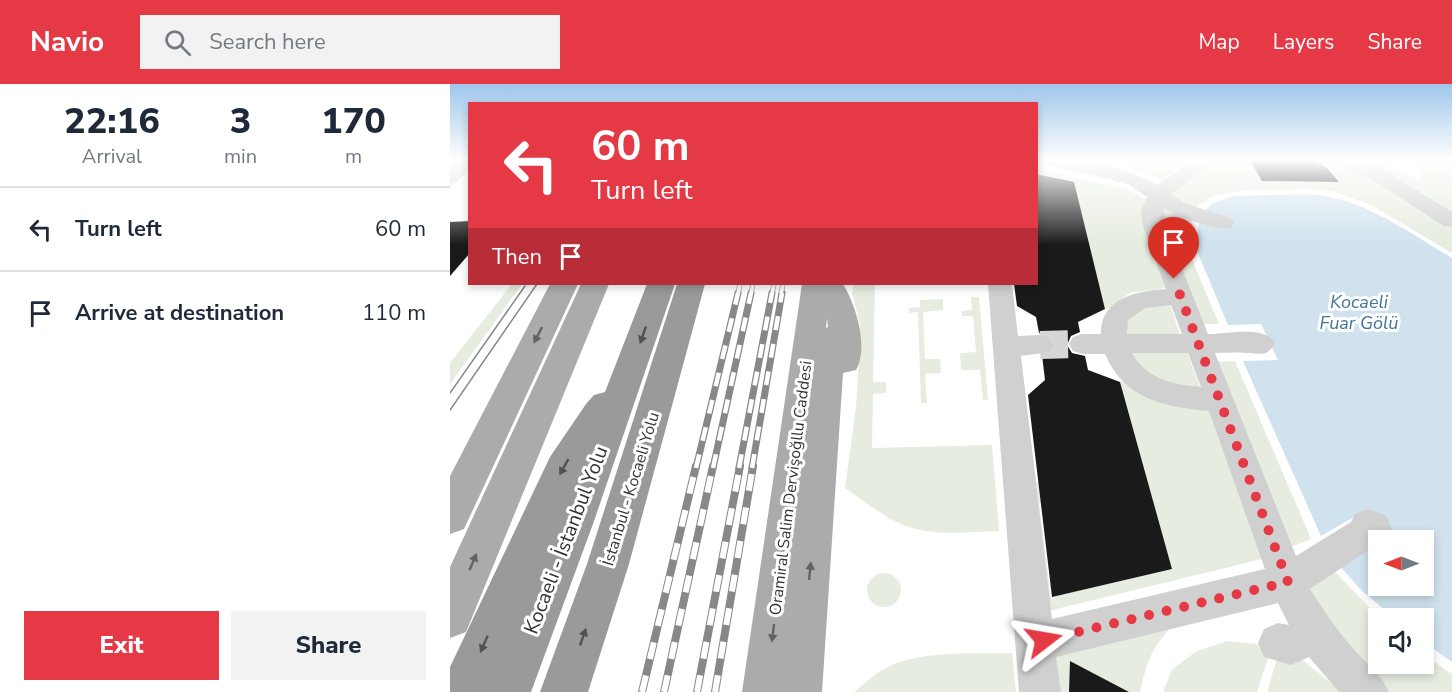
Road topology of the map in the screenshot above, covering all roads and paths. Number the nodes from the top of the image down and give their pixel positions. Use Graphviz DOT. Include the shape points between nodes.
graph roads {
  1 [pos="1149,188"];
  2 [pos="1166,188"];
  3 [pos="1400,188"];
  4 [pos="1158,194"];
  5 [pos="1452,221"];
  6 [pos="1218,222"];
  7 [pos="564,285"];
  8 [pos="595,285"];
  9 [pos="615,285"];
  10 [pos="661,285"];
  11 [pos="691,285"];
  12 [pos="699,285"];
  13 [pos="827,286"];
  14 [pos="997,287"];
  15 [pos="1181,297"];
  16 [pos="1198,343"];
  17 [pos="1254,343"];
  18 [pos="1083,344"];
  19 [pos="1115,344"];
  20 [pos="664,380"];
  21 [pos="624,387"];
  22 [pos="1220,400"];
  23 [pos="1012,413"];
  24 [pos="511,480"];
  25 [pos="450,516"];
  26 [pos="1368,531"];
  27 [pos="1288,582"];
  28 [pos="450,616"];
  29 [pos="1316,635"];
  30 [pos="1044,640"];
  31 [pos="1278,644"];
  32 [pos="463,692"];
  33 [pos="507,692"];
  34 [pos="564,692"];
  35 [pos="766,692"];
  36 [pos="798,692"];
  37 [pos="1026,692"];
  38 [pos="1040,692"];
  39 [pos="1368,692"];
  1 -- 4 [label="street"];
  2 -- 4 [label="street"];
  3 -- 5 [label="street"];
  4 -- 6 [label="street" via="1177,207"];
  4 -- 15 [label="street" via="1152,211 1154,226"];
  7 -- 25 [label="main road, one-way"];
  8 -- 24 [label="main road"];
  9 -- 24 [label="main road" via="564,409"];
  10 -- 21 [label="highway, Kocaeli - İstanbul Yolu, one-way"];
  11 -- 20 [label="highway, İstanbul - Kocaeli Yolu"];
  12 -- 20 [label="highway"];
  13 -- 35 [label="main road, Oramiral Salim Dervişoğllu Caddesi, one-way"];
  36 -- 13 [label="main road, Oramiral Salim Dervişoğllu Caddesi, one-way" via="818,489"];
  14 -- 23 [label="street"];
  14 -- 23 [label="street" via="1029,346"];
  14 -- 37 [label="street"];
  15 -- 16 [label="street"];
  15 -- 19 [label="street" via="1147,297 1121,311 1112,332"];
  16 -- 17 [label="street"];
  16 -- 19 [label="street"];
  16 -- 22 [label="street"];
  18 -- 19 [label="street"];
  19 -- 22 [label="street" via="1125,367 1138,380 1177,397"];
  34 -- 20 [label="highway, İstanbul - Kocaeli Yolu, one-way"];
  21 -- 32 [label="highway, one-way" via="598,414 562,468"];
  21 -- 33 [label="highway, Kocaeli - İstanbul Yolu"];
  22 -- 27 [label="street"];
  23 -- 38 [label="street"];
  28 -- 24 [label="main road, one-way"];
  26 -- 27 [label="street"];
  27 -- 29 [label="street"];
  27 -- 30 [label="street"];
  29 -- 31 [label="street" via="1291,645"];
  29 -- 39 [label="street"];
}
